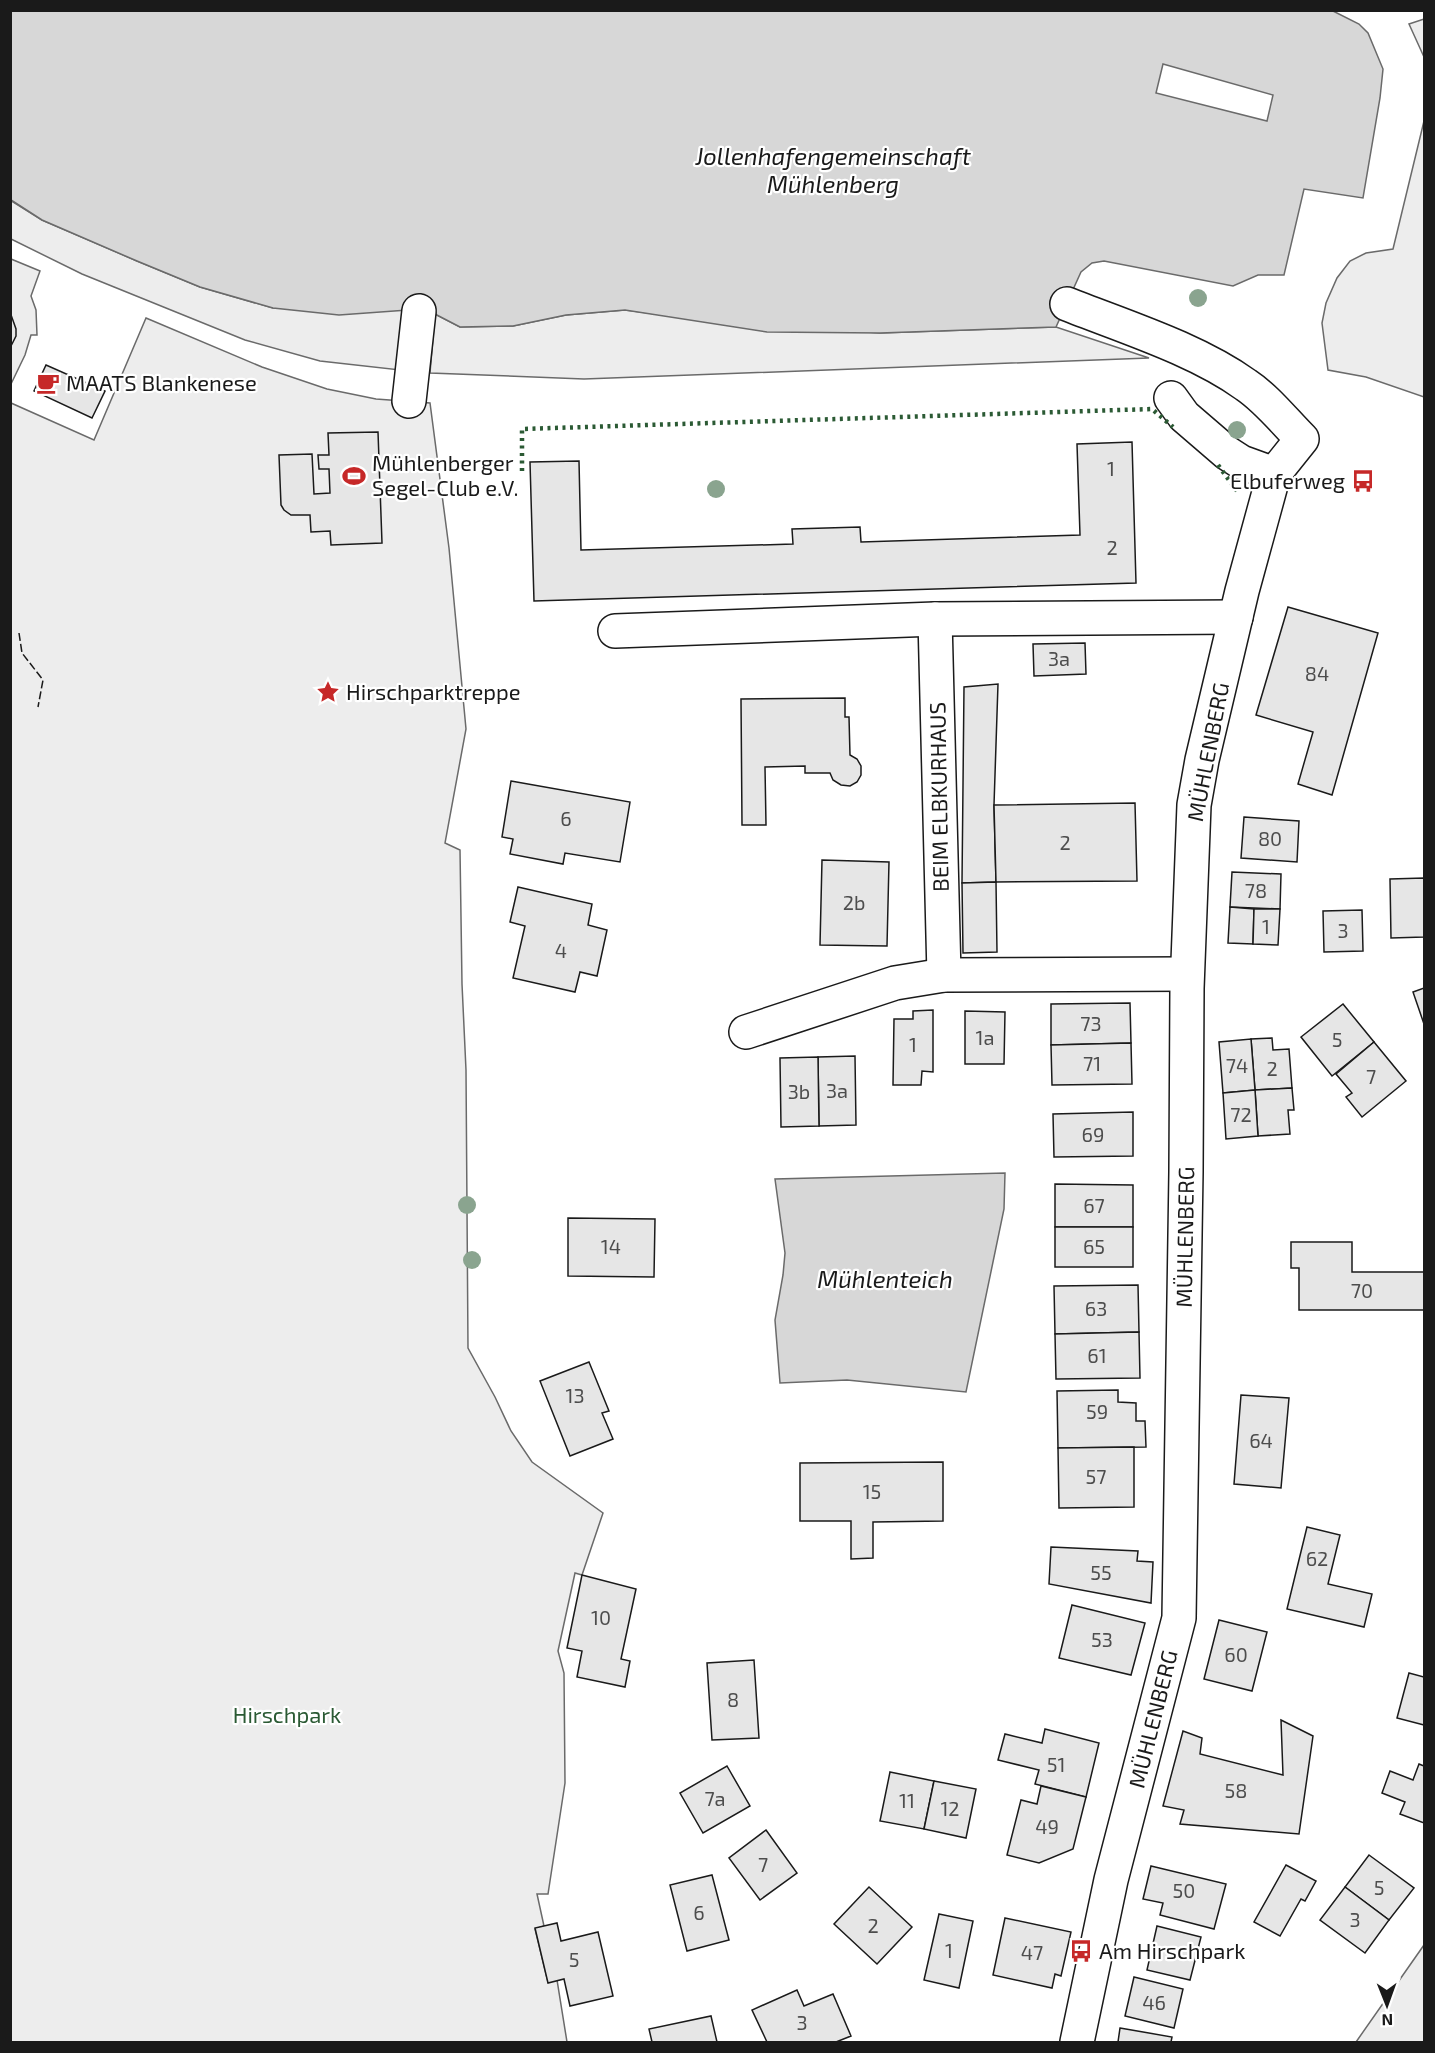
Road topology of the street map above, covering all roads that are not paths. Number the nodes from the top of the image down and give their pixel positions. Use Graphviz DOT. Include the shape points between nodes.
graph roads {
  1 [pos="1067,304"];
  2 [pos="419,311"];
  3 [pos="1171,398"];
  4 [pos="409,401"];
  5 [pos="1274,474"];
  6 [pos="1236,616"];
  7 [pos="935,619"];
  8 [pos="615,631"];
  9 [pos="1187,974"];
  10 [pos="944,975"];
  11 [pos="746,1032"];
  12 [pos="1077,2043"];
  1 -- 5 [label="street, MÜHLENBERG" via="1191,354 1254,391 1302,439"];
  2 -- 4 [label="street"];
  3 -- 5 [label="street" via="1184,416 1227,453"];
  5 -- 6 [label="street, MÜHLENBERG"];
  6 -- 7 [label="street"];
  6 -- 9 [label="street, MÜHLENBERG" via="1194,805"];
  7 -- 8 [label="street"];
  7 -- 10 [label="street, BEIM ELBKURHAUS"];
  9 -- 10 [label="street"];
  9 -- 12 [label="street, MÜHLENBERG" via="1179,1618 1111,1880"];
  10 -- 11 [label="street" via="895,983"];
}
